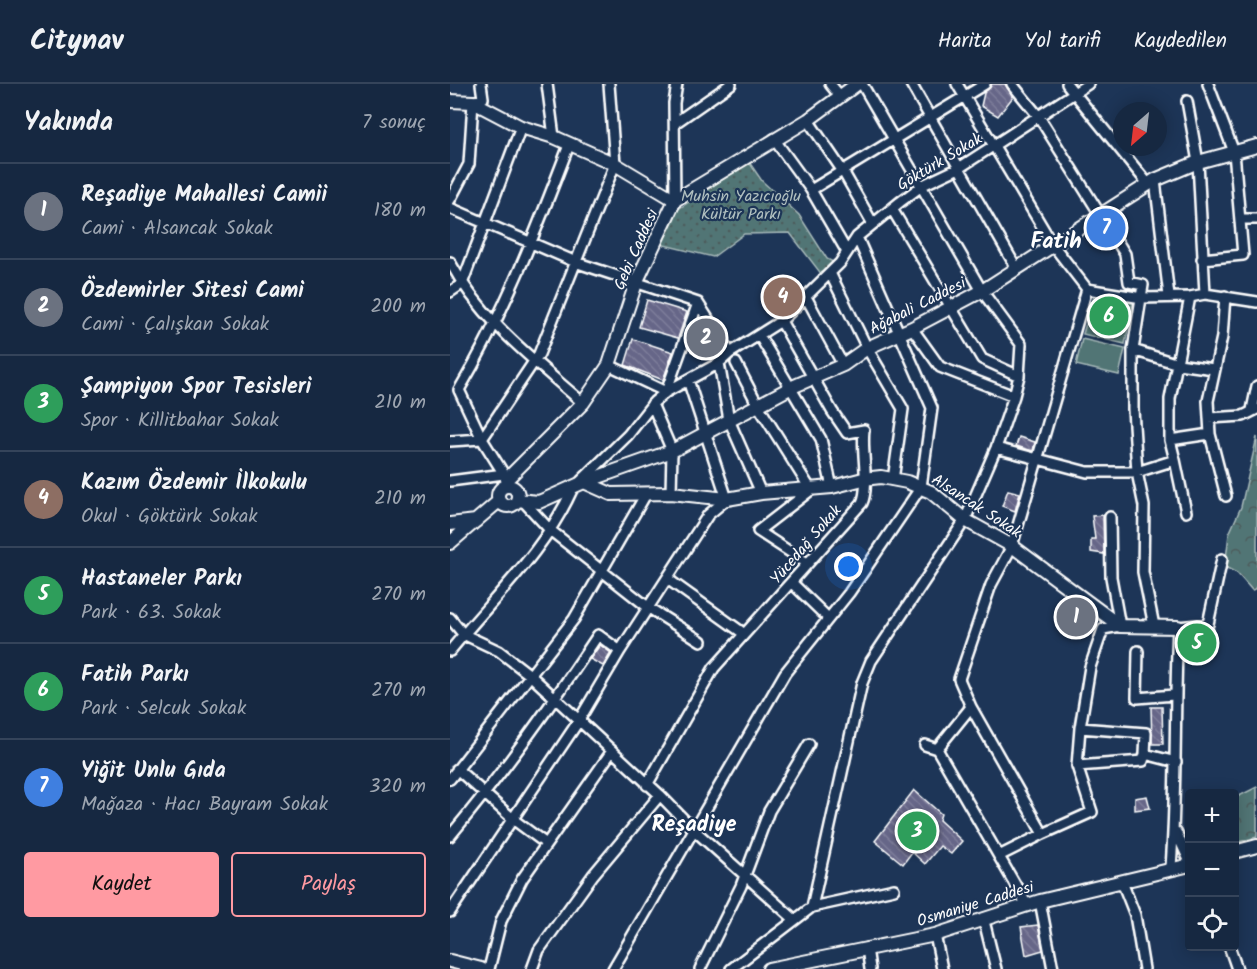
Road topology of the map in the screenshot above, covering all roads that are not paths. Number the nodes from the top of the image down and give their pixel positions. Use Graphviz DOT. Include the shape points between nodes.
graph roads {
  1 [pos="481,84"];
  2 [pos="547,84"];
  3 [pos="609,84"];
  4 [pos="677,84"];
  5 [pos="731,84"];
  6 [pos="830,84"];
  7 [pos="857,84"];
  8 [pos="862,84"];
  9 [pos="911,84"];
  10 [pos="957,84"];
  11 [pos="985,84"];
  12 [pos="1012,84"];
  13 [pos="1067,84"];
  14 [pos="1088,84"];
  15 [pos="1208,84"];
  16 [pos="841,90"];
  17 [pos="1074,93"];
  18 [pos="965,97"];
  19 [pos="450,101"];
  20 [pos="1186,101"];
  21 [pos="473,102"];
  22 [pos="1039,117"];
  23 [pos="931,118"];
  24 [pos="808,120"];
  25 [pos="675,123"];
  26 [pos="521,127"];
  27 [pos="554,137"];
  28 [pos="774,139"];
  29 [pos="896,141"];
  30 [pos="569,145"];
  31 [pos="992,146"];
  32 [pos="1257,146"];
  33 [pos="1234,152"];
  34 [pos="1198,162"];
  35 [pos="615,164"];
  36 [pos="959,168"];
  37 [pos="844,172"];
  38 [pos="1152,183"];
  39 [pos="923,185"];
  40 [pos="811,190"];
  41 [pos="450,200"];
  42 [pos="675,200"];
  43 [pos="450,208"];
  44 [pos="892,209"];
  45 [pos="1101,214"];
  46 [pos="1241,219"];
  47 [pos="1257,219"];
  48 [pos="486,223"];
  49 [pos="873,224"];
  50 [pos="857,237"];
  51 [pos="532,243"];
  52 [pos="1053,245"];
  53 [pos="847,252"];
  54 [pos="1202,259"];
  55 [pos="450,262"];
  56 [pos="578,263"];
  57 [pos="1017,269"];
  58 [pos="830,273"];
  59 [pos="636,283"];
  60 [pos="462,284"];
  61 [pos="1087,289"];
  62 [pos="982,291"];
  63 [pos="450,292"];
  64 [pos="1205,294"];
  65 [pos="1169,296"];
  66 [pos="1225,296"];
  67 [pos="806,297"];
  68 [pos="1190,297"];
  69 [pos="1142,298"];
  70 [pos="1257,302"];
  71 [pos="698,303"];
  72 [pos="951,305"];
  73 [pos="781,321"];
  74 [pos="495,325"];
  75 [pos="912,328"];
  76 [pos="898,334"];
  77 [pos="759,335"];
  78 [pos="867,348"];
  79 [pos="1133,350"];
  80 [pos="730,352"];
  81 [pos="534,360"];
  82 [pos="719,363"];
  83 [pos="736,363"];
  84 [pos="1178,364"];
  85 [pos="609,365"];
  86 [pos="843,365"];
  87 [pos="1214,369"];
  88 [pos="1019,376"];
  89 [pos="815,379"];
  90 [pos="688,380"];
  91 [pos="1257,386"];
  92 [pos="790,388"];
  93 [pos="455,391"];
  94 [pos="666,392"];
  95 [pos="1014,396"];
  96 [pos="583,403"];
  97 [pos="652,404"];
  98 [pos="759,407"];
  99 [pos="1255,410"];
  100 [pos="1209,418"];
  101 [pos="729,420"];
  102 [pos="707,433"];
  103 [pos="1210,434"];
  104 [pos="482,439"];
  105 [pos="1170,440"];
  106 [pos="450,441"];
  107 [pos="996,448"];
  108 [pos="672,451"];
  109 [pos="1039,460"];
  110 [pos="1175,460"];
  111 [pos="1137,472"];
  112 [pos="864,478"];
  113 [pos="506,480"];
  114 [pos="892,480"];
  115 [pos="450,481"];
  116 [pos="574,487"];
  117 [pos="832,487"];
  118 [pos="921,487"];
  119 [pos="811,490"];
  120 [pos="671,493"];
  121 [pos="761,493"];
  122 [pos="646,494"];
  123 [pos="1226,496"];
  124 [pos="727,499"];
  125 [pos="499,501"];
  126 [pos="521,502"];
  127 [pos="1186,512"];
  128 [pos="1110,517"];
  129 [pos="476,520"];
  130 [pos="966,520"];
  131 [pos="450,524"];
  132 [pos="550,531"];
  133 [pos="450,543"];
  134 [pos="1012,546"];
  135 [pos="1222,560"];
  136 [pos="807,563"];
  137 [pos="602,569"];
  138 [pos="669,580"];
  139 [pos="792,583"];
  140 [pos="649,608"];
  141 [pos="450,618"];
  142 [pos="828,618"];
  143 [pos="1120,626"];
  144 [pos="1154,626"];
  145 [pos="1178,627"];
  146 [pos="743,633"];
  147 [pos="464,634"];
  148 [pos="701,641"];
  149 [pos="450,651"];
  150 [pos="620,651"];
  151 [pos="1138,651"];
  152 [pos="530,675"];
  153 [pos="1174,695"];
  154 [pos="555,699"];
  155 [pos="970,707"];
  156 [pos="578,722"];
  157 [pos="1080,728"];
  158 [pos="809,744"];
  159 [pos="925,745"];
  160 [pos="937,749"];
  161 [pos="612,752"];
  162 [pos="1145,754"];
  163 [pos="1176,762"];
  164 [pos="1077,766"];
  165 [pos="457,769"];
  166 [pos="450,779"];
  167 [pos="647,784"];
  168 [pos="486,793"];
  169 [pos="660,795"];
  170 [pos="514,820"];
  171 [pos="1174,827"];
  172 [pos="693,829"];
  173 [pos="1043,834"];
  174 [pos="450,836"];
  175 [pos="545,843"];
  176 [pos="1257,846"];
  177 [pos="1239,851"];
  178 [pos="1185,852"];
  179 [pos="999,856"];
  180 [pos="1185,864"];
  181 [pos="1171,867"];
  182 [pos="746,874"];
  183 [pos="1122,882"];
  184 [pos="894,889"];
  185 [pos="1040,901"];
  186 [pos="1027,905"];
  187 [pos="812,907"];
  188 [pos="450,912"];
  189 [pos="795,920"];
  190 [pos="984,921"];
  191 [pos="935,935"];
  192 [pos="867,948"];
  193 [pos="1231,951"];
  194 [pos="450,961"];
  195 [pos="481,969"];
  196 [pos="489,969"];
  197 [pos="532,969"];
  198 [pos="613,969"];
  199 [pos="700,969"];
  200 [pos="731,969"];
  201 [pos="769,969"];
  202 [pos="870,969"];
  203 [pos="942,969"];
  204 [pos="996,969"];
  205 [pos="1053,969"];
  206 [pos="1144,969"];
  207 [pos="1237,969"];
  1 -- 21 [label="street" via="483,98"];
  2 -- 27 [label="street"];
  3 -- 35 [label="street"];
  4 -- 25 [label="street"];
  5 -- 25 [label="street"];
  6 -- 16 [label="street"];
  7 -- 16 [label="street, Gebi Caddesi"];
  8 -- 29 [label="street"];
  9 -- 23 [label="street"];
  10 -- 18 [label="street"];
  11 -- 18 [label="street"];
  12 -- 22 [label="street"];
  13 -- 17 [label="street"];
  14 -- 17 [label="street, Göktürk Sokak"];
  15 -- 33 [label="street"];
  16 -- 24 [label="street, Gebi Caddesi"];
  17 -- 22 [label="street, Göktürk Sokak"];
  17 -- 38 [label="street"];
  18 -- 23 [label="street"];
  18 -- 31 [label="street"];
  19 -- 21 [label="street"];
  20 -- 34 [label="street"];
  21 -- 26 [label="street"];
  21 -- 41 [label="street" via="469,164"];
  22 -- 31 [label="street, Göktürk Sokak"];
  22 -- 45 [label="street"];
  23 -- 29 [label="street"];
  23 -- 36 [label="street"];
  24 -- 28 [label="street, Gebi Caddesi"];
  24 -- 37 [label="street"];
  25 -- 42 [label="street"];
  26 -- 27 [label="street"];
  26 -- 48 [label="street"];
  27 -- 30 [label="street"];
  28 -- 40 [label="street"];
  28 -- 42 [label="street, Gebi Caddesi"];
  29 -- 37 [label="street"];
  29 -- 39 [label="street"];
  30 -- 35 [label="street"];
  30 -- 51 [label="street"];
  31 -- 36 [label="street, Göktürk Sokak"];
  31 -- 52 [label="street"];
  32 -- 33 [label="street, Ağabali Caddesi"];
  33 -- 34 [label="street, Ağabali Caddesi"];
  33 -- 46 [label="street"];
  34 -- 38 [label="street, Ağabali Caddesi"];
  34 -- 54 [label="street"];
  35 -- 42 [label="street"];
  35 -- 56 [label="street"];
  36 -- 39 [label="street, Göktürk Sokak"];
  36 -- 57 [label="street"];
  37 -- 40 [label="street"];
  37 -- 49 [label="street"];
  38 -- 45 [label="street, Ağabali Caddesi"];
  38 -- 65 [label="street"];
  39 -- 44 [label="street, Göktürk Sokak"];
  39 -- 62 [label="street"];
  40 -- 53 [label="street"];
  42 -- 59 [label="street, Gebi Caddesi"];
  43 -- 48 [label="street"];
  44 -- 49 [label="street, Göktürk Sokak"];
  44 -- 72 [label="street"];
  45 -- 52 [label="street, Ağabali Caddesi"];
  45 -- 69 [label="street" via="1125,254 1129,282 1143,285"];
  46 -- 47 [label="street"];
  46 -- 54 [label="street" via="1244,255"];
  48 -- 51 [label="street"];
  48 -- 60 [label="street"];
  49 -- 50 [label="street, Göktürk Sokak"];
  50 -- 53 [label="street, Göktürk Sokak"];
  50 -- 76 [label="street"];
  51 -- 56 [label="street"];
  51 -- 74 [label="street"];
  52 -- 57 [label="street, Ağabali Caddesi"];
  52 -- 61 [label="street"];
  53 -- 58 [label="street, Göktürk Sokak"];
  54 -- 64 [label="street"];
  55 -- 60 [label="street"];
  56 -- 59 [label="street"];
  56 -- 81 [label="street"];
  57 -- 62 [label="street, Ağabali Caddesi"];
  58 -- 67 [label="street, Göktürk Sokak"];
  58 -- 78 [label="street"];
  59 -- 71 [label="street"];
  59 -- 85 [label="street, Gebi Caddesi"];
  60 -- 63 [label="street"];
  60 -- 74 [label="street"];
  61 -- 69 [label="street"];
  61 -- 109 [label="street"];
  62 -- 72 [label="street, Ağabali Caddesi"];
  62 -- 88 [label="street" via="1021,344"];
  64 -- 66 [label="street"];
  64 -- 68 [label="street"];
  65 -- 68 [label="street"];
  65 -- 69 [label="street"];
  66 -- 70 [label="street"];
  66 -- 87 [label="street" via="1222,337"];
  67 -- 73 [label="street, Göktürk Sokak"];
  67 -- 86 [label="street"];
  68 -- 84 [label="street"];
  69 -- 79 [label="street"];
  71 -- 80 [label="street"];
  71 -- 94 [label="street"];
  72 -- 75 [label="street, Ağabali Caddesi"];
  72 -- 88 [label="street" via="982,359"];
  73 -- 77 [label="street, Göktürk Sokak"];
  73 -- 89 [label="street, Yücedağ Sokak"];
  74 -- 81 [label="street"];
  74 -- 93 [label="street"];
  75 -- 76 [label="street, Ağabali Caddesi"];
  75 -- 95 [label="street" via="940,367"];
  76 -- 78 [label="street, Ağabali Caddesi"];
  76 -- 118 [label="street" via="932,408"];
  77 -- 80 [label="street, Göktürk Sokak"];
  77 -- 92 [label="street"];
  78 -- 86 [label="street, Ağabali Caddesi"];
  78 -- 114 [label="street" via="903,409"];
  79 -- 84 [label="street"];
  79 -- 111 [label="street"];
  80 -- 82 [label="street, Göktürk Sokak"];
  81 -- 96 [label="street"];
  81 -- 104 [label="street"];
  82 -- 90 [label="street, Göktürk Sokak"];
  82 -- 101 [label="street"];
  83 -- 98 [label="street"];
  84 -- 87 [label="street"];
  84 -- 105 [label="street" via="1170,399"];
  85 -- 94 [label="street"];
  85 -- 96 [label="street, Gebi Caddesi"];
  86 -- 89 [label="street, Ağabali Caddesi"];
  87 -- 100 [label="street"];
  88 -- 95 [label="street"];
  89 -- 92 [label="street, Ağabali Caddesi"];
  89 -- 112 [label="street, Yücedağ Sokak" via="847,433 864,430"];
  90 -- 94 [label="street, Göktürk Sokak"];
  90 -- 102 [label="street"];
  91 -- 99 [label="street"];
  92 -- 98 [label="street, Ağabali Caddesi"];
  92 -- 117 [label="street" via="821,440"];
  93 -- 104 [label="street"];
  94 -- 97 [label="street, Göktürk Sokak"];
  95 -- 107 [label="street"];
  96 -- 113 [label="street, Gebi Caddesi"];
  97 -- 108 [label="street"];
  97 -- 116 [label="street, Göktürk Sokak" via="628,435"];
  98 -- 101 [label="street, Ağabali Caddesi"];
  98 -- 119 [label="street"];
  99 -- 100 [label="street" via="1243,416"];
  100 -- 103 [label="street"];
  101 -- 102 [label="street, Ağabali Caddesi"];
  101 -- 121 [label="street"];
  102 -- 108 [label="street, Ağabali Caddesi"];
  102 -- 124 [label="street"];
  103 -- 105 [label="street"];
  103 -- 123 [label="street"];
  104 -- 106 [label="street"];
  104 -- 113 [label="street"];
  105 -- 110 [label="street"];
  107 -- 109 [label="street"];
  107 -- 130 [label="street"];
  108 -- 116 [label="street, Ağabali Caddesi"];
  108 -- 120 [label="street"];
  109 -- 111 [label="street" via="1087,472"];
  109 -- 134 [label="street"];
  110 -- 111 [label="street"];
  110 -- 127 [label="street"];
  111 -- 144 [label="street" via="1144,506 1143,572"];
  112 -- 114 [label="street, Alsancak Sokak"];
  112 -- 117 [label="street, Alsancak Sokak"];
  112 -- 136 [label="street, Yücedağ Sokak" via="867,493 862,503"];
  113 -- 115 [label="street"];
  113 -- 125 [label="street, Gebi Caddesi" via="499,491"];
  113 -- 126 [label="street"];
  114 -- 118 [label="street, Alsancak Sokak"];
  116 -- 122 [label="street, Alsancak Sokak" via="611,494"];
  116 -- 126 [label="street, Ağabali Caddesi" via="539,502"];
  116 -- 132 [label="street"];
  117 -- 119 [label="street, Alsancak Sokak"];
  118 -- 130 [label="street, Alsancak Sokak"];
  118 -- 142 [label="street"];
  119 -- 121 [label="street, Alsancak Sokak"];
  119 -- 136 [label="street" via="758,531"];
  120 -- 122 [label="street, Alsancak Sokak"];
  120 -- 124 [label="street, Alsancak Sokak"];
  121 -- 124 [label="street, Alsancak Sokak"];
  122 -- 137 [label="street"];
  124 -- 138 [label="street" via="708,516"];
  125 -- 126 [label="street, Ağabali Caddesi" via="508,506"];
  125 -- 129 [label="street"];
  126 -- 132 [label="street"];
  128 -- 143 [label="street" via="1112,576"];
  129 -- 131 [label="street"];
  129 -- 133 [label="street"];
  130 -- 134 [label="street, Alsancak Sokak"];
  130 -- 187 [label="street" via="866,672"];
  132 -- 137 [label="street"];
  132 -- 147 [label="street"];
  134 -- 143 [label="street, Alsancak Sokak"];
  134 -- 155 [label="street" via="991,585 959,679"];
  135 -- 145 [label="street" via="1208,624"];
  136 -- 139 [label="street, Yücedağ Sokak"];
  137 -- 140 [label="street"];
  137 -- 152 [label="street" via="574,619"];
  138 -- 140 [label="street"];
  138 -- 146 [label="street"];
  139 -- 142 [label="street"];
  139 -- 146 [label="street, Yücedağ Sokak"];
  140 -- 148 [label="street"];
  140 -- 150 [label="street"];
  141 -- 147 [label="street"];
  142 -- 172 [label="street" via="785,673"];
  143 -- 144 [label="street"];
  143 -- 157 [label="street" via="1103,629 1090,667"];
  144 -- 145 [label="street"];
  145 -- 153 [label="street"];
  146 -- 167 [label="street, Yücedağ Sokak" via="714,668"];
  147 -- 149 [label="street"];
  147 -- 152 [label="street" via="499,651"];
  150 -- 154 [label="street" via="598,635"];
  150 -- 156 [label="street"];
  151 -- 153 [label="street" via="1137,698"];
  152 -- 154 [label="street"];
  152 -- 165 [label="street"];
  153 -- 163 [label="street"];
  154 -- 156 [label="street"];
  154 -- 168 [label="street"];
  155 -- 160 [label="street"];
  155 -- 173 [label="street"];
  156 -- 161 [label="street"];
  156 -- 170 [label="street"];
  157 -- 162 [label="street" via="1146,733"];
  157 -- 164 [label="street"];
  158 -- 182 [label="street" via="769,811"];
  159 -- 160 [label="street"];
  160 -- 179 [label="street"];
  161 -- 167 [label="street"];
  161 -- 175 [label="street"];
  162 -- 163 [label="street"];
  162 -- 164 [label="street" via="1143,761"];
  163 -- 171 [label="street"];
  164 -- 173 [label="street" via="1092,812"];
  165 -- 166 [label="street"];
  165 -- 168 [label="street"];
  167 -- 169 [label="street"];
  168 -- 170 [label="street"];
  168 -- 174 [label="street"];
  169 -- 172 [label="street"];
  169 -- 197 [label="street" via="593,875 538,950"];
  170 -- 175 [label="street"];
  170 -- 188 [label="street"];
  171 -- 178 [label="street"];
  171 -- 181 [label="street"];
  172 -- 182 [label="street"];
  172 -- 198 [label="street"];
  173 -- 179 [label="street"];
  175 -- 196 [label="street" via="501,921"];
  176 -- 177 [label="street"];
  179 -- 186 [label="street"];
  180 -- 181 [label="street, Osmaniye Caddesi"];
  181 -- 183 [label="street, Osmaniye Caddesi"];
  182 -- 189 [label="street"];
  182 -- 199 [label="street"];
  183 -- 185 [label="street, Osmaniye Caddesi"];
  183 -- 206 [label="street" via="1136,915"];
  184 -- 187 [label="street"];
  185 -- 186 [label="street, Osmaniye Caddesi"];
  185 -- 205 [label="street"];
  186 -- 190 [label="street, Osmaniye Caddesi"];
  187 -- 189 [label="street"];
  189 -- 200 [label="street"];
  190 -- 191 [label="street, Osmaniye Caddesi"];
  190 -- 204 [label="street"];
  191 -- 192 [label="street, Osmaniye Caddesi"];
  191 -- 203 [label="street"];
  192 -- 201 [label="street, Osmaniye Caddesi"];
  192 -- 202 [label="street"];
  193 -- 207 [label="street"];
  194 -- 195 [label="street"];
}
